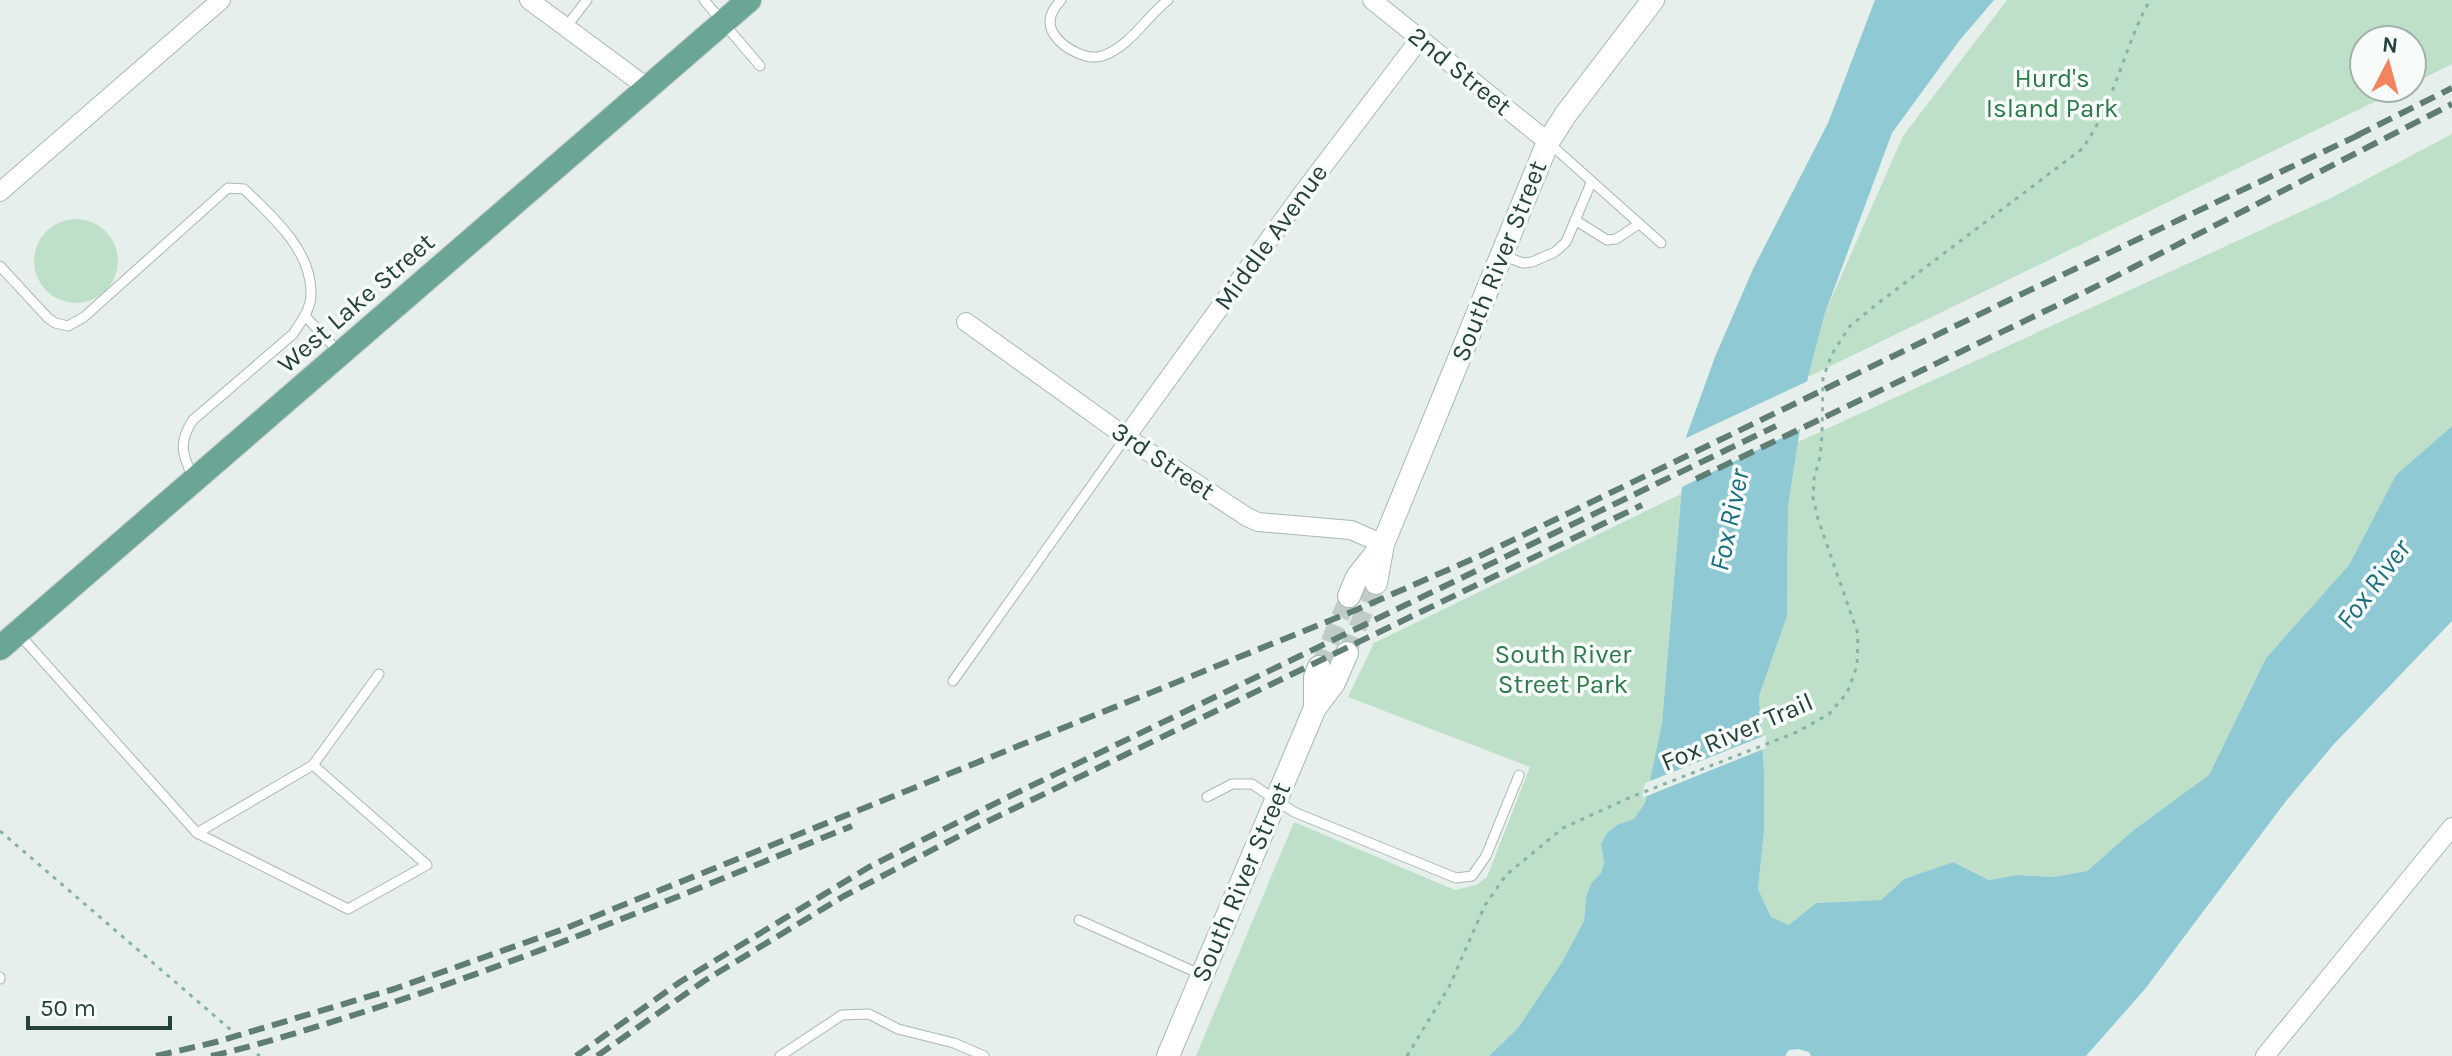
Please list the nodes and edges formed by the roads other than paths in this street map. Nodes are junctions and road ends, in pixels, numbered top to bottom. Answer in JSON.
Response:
{"nodes":[{"id":1,"x":221,"y":0,"type":"edge"},
{"id":2,"x":529,"y":0,"type":"edge"},
{"id":3,"x":587,"y":0,"type":"edge"},
{"id":4,"x":704,"y":0,"type":"edge"},
{"id":5,"x":749,"y":0,"type":"edge"},
{"id":6,"x":1061,"y":0,"type":"edge"},
{"id":7,"x":1168,"y":0,"type":"edge"},
{"id":8,"x":1372,"y":0,"type":"edge"},
{"id":9,"x":1653,"y":0,"type":"edge"},
{"id":10,"x":723,"y":23,"type":"junction"},
{"id":11,"x":566,"y":27,"type":"junction"},
{"id":12,"x":1419,"y":40,"type":"junction"},
{"id":13,"x":760,"y":66,"type":"dead end"},
{"id":14,"x":648,"y":88,"type":"junction"},
{"id":15,"x":1548,"y":142,"type":"junction"},
{"id":16,"x":1591,"y":183,"type":"junction"},
{"id":17,"x":0,"y":192,"type":"edge"},
{"id":18,"x":1575,"y":220,"type":"junction"},
{"id":19,"x":1639,"y":224,"type":"junction"},
{"id":20,"x":1661,"y":243,"type":"dead end"},
{"id":21,"x":1501,"y":255,"type":"junction"},
{"id":22,"x":0,"y":266,"type":"edge"},
{"id":23,"x":305,"y":316,"type":"junction"},
{"id":24,"x":966,"y":322,"type":"dead end"},
{"id":25,"x":340,"y":354,"type":"junction"},
{"id":26,"x":1126,"y":437,"type":"junction"},
{"id":27,"x":195,"y":480,"type":"junction"},
{"id":28,"x":1383,"y":544,"type":"junction"},
{"id":29,"x":1376,"y":583,"type":"tunnel mouth"},
{"id":30,"x":1349,"y":596,"type":"tunnel mouth"},
{"id":31,"x":9,"y":640,"type":"edge"},
{"id":32,"x":1347,"y":653,"type":"tunnel mouth"},
{"id":33,"x":1319,"y":667,"type":"tunnel mouth"},
{"id":34,"x":379,"y":674,"type":"dead end"},
{"id":35,"x":953,"y":681,"type":"dead end"},
{"id":36,"x":1315,"y":708,"type":"junction"},
{"id":37,"x":313,"y":765,"type":"junction"},
{"id":38,"x":1519,"y":775,"type":"dead end"},
{"id":39,"x":1207,"y":797,"type":"dead end"},
{"id":40,"x":1276,"y":799,"type":"junction"},
{"id":41,"x":2452,"y":827,"type":"edge"},
{"id":42,"x":197,"y":833,"type":"junction"},
{"id":43,"x":1079,"y":920,"type":"dead end"},
{"id":44,"x":1202,"y":975,"type":"junction"},
{"id":45,"x":780,"y":1056,"type":"edge"},
{"id":46,"x":984,"y":1056,"type":"edge"},
{"id":47,"x":1168,"y":1056,"type":"edge"},
{"id":48,"x":2265,"y":1056,"type":"edge"}],
"edges":[{"from":1,"to":17,"type":"street"},
{"from":2,"to":11,"type":"street"},
{"from":3,"to":11,"type":"lane"},
{"from":4,"to":10,"type":"lane"},
{"from":5,"to":10,"type":"main road","name":"West Lake Street"},
{"from":6,"to":7,"type":"lane"},
{"from":8,"to":12,"type":"street","name":"2nd Street"},
{"from":9,"to":15,"type":"street","name":"South River Street"},
{"from":10,"to":13,"type":"lane"},
{"from":10,"to":14,"type":"main road","name":"West Lake Street"},
{"from":11,"to":14,"type":"street"},
{"from":12,"to":15,"type":"street","name":"2nd Street"},
{"from":12,"to":26,"type":"street","name":"Middle Avenue"},
{"from":14,"to":25,"type":"main road","name":"West Lake Street"},
{"from":15,"to":16,"type":"lane"},
{"from":15,"to":21,"type":"street","name":"South River Street"},
{"from":16,"to":18,"type":"lane"},
{"from":16,"to":19,"type":"lane"},
{"from":18,"to":19,"type":"lane"},
{"from":18,"to":21,"type":"lane"},
{"from":19,"to":20,"type":"lane"},
{"from":21,"to":28,"type":"street","name":"South River Street"},
{"from":22,"to":23,"type":"lane"},
{"from":23,"to":25,"type":"lane"},
{"from":23,"to":27,"type":"lane"},
{"from":24,"to":26,"type":"street","name":"3rd Street"},
{"from":25,"to":27,"type":"main road","name":"West Lake Street"},
{"from":26,"to":28,"type":"street","name":"3rd Street"},
{"from":26,"to":35,"type":"lane"},
{"from":27,"to":31,"type":"main road","name":"West Lake Street"},
{"from":28,"to":29,"type":"street","name":"South River Street"},
{"from":28,"to":30,"type":"street","name":"South River Street"},
{"from":31,"to":42,"type":"lane"},
{"from":32,"to":36,"type":"street","name":"South River Street"},
{"from":33,"to":36,"type":"street","name":"South River Street"},
{"from":34,"to":37,"type":"lane"},
{"from":36,"to":40,"type":"street","name":"South River Street"},
{"from":37,"to":42,"type":"lane"},
{"from":37,"to":42,"type":"lane"},
{"from":38,"to":40,"type":"lane"},
{"from":39,"to":40,"type":"lane"},
{"from":40,"to":44,"type":"street","name":"South River Street"},
{"from":41,"to":48,"type":"street"},
{"from":43,"to":44,"type":"lane"},
{"from":44,"to":47,"type":"street","name":"South River Street"},
{"from":45,"to":46,"type":"lane"}]}
